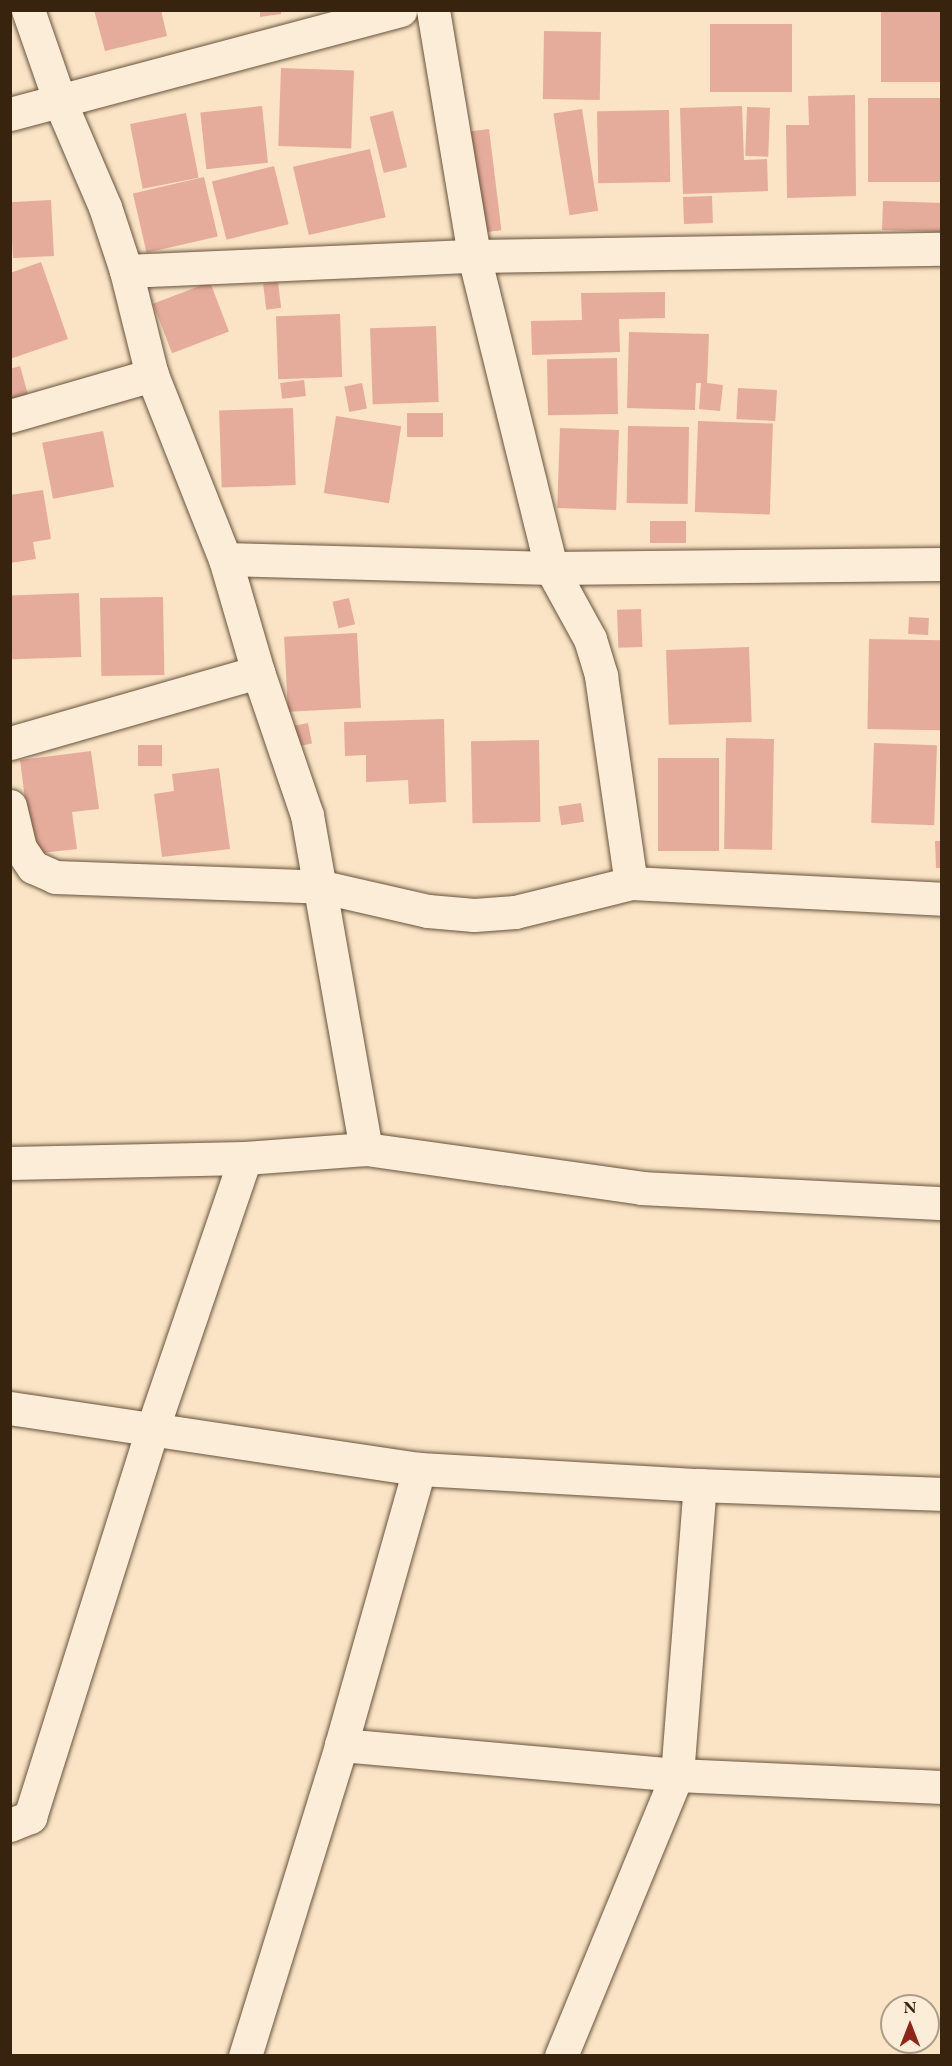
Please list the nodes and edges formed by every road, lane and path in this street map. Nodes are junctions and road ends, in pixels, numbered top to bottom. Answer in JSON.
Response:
{"nodes":[{"id":1,"x":28,"y":10,"type":"edge"},
{"id":2,"x":400,"y":10,"type":"edge"},
{"id":3,"x":433,"y":10,"type":"edge"},
{"id":4,"x":60,"y":102,"type":"junction"},
{"id":5,"x":10,"y":114,"type":"edge"},
{"id":6,"x":942,"y":249,"type":"edge"},
{"id":7,"x":474,"y":256,"type":"junction"},
{"id":8,"x":126,"y":271,"type":"junction"},
{"id":9,"x":152,"y":375,"type":"junction"},
{"id":10,"x":10,"y":416,"type":"edge"},
{"id":11,"x":225,"y":559,"type":"junction"},
{"id":12,"x":942,"y":564,"type":"edge"},
{"id":13,"x":550,"y":567,"type":"junction"},
{"id":14,"x":258,"y":672,"type":"junction"},
{"id":15,"x":10,"y":743,"type":"edge"},
{"id":16,"x":10,"y":806,"type":"edge"},
{"id":17,"x":631,"y":883,"type":"junction"},
{"id":18,"x":323,"y":887,"type":"junction"},
{"id":19,"x":942,"y":899,"type":"edge"},
{"id":20,"x":366,"y":1149,"type":"junction"},
{"id":21,"x":245,"y":1158,"type":"junction"},
{"id":22,"x":10,"y":1162,"type":"edge"},
{"id":23,"x":942,"y":1203,"type":"edge"},
{"id":24,"x":10,"y":1408,"type":"edge"},
{"id":25,"x":152,"y":1430,"type":"junction"},
{"id":26,"x":419,"y":1469,"type":"junction"},
{"id":27,"x":700,"y":1485,"type":"junction"},
{"id":28,"x":942,"y":1494,"type":"edge"},
{"id":29,"x":341,"y":1745,"type":"junction"},
{"id":30,"x":677,"y":1775,"type":"junction"},
{"id":31,"x":942,"y":1787,"type":"edge"},
{"id":32,"x":10,"y":1825,"type":"edge"},
{"id":33,"x":245,"y":2055,"type":"edge"},
{"id":34,"x":561,"y":2055,"type":"edge"}],
"edges":[{"from":1,"to":4,"type":"street"},
{"from":2,"to":4,"type":"street"},
{"from":3,"to":7,"type":"street"},
{"from":4,"to":5,"type":"street"},
{"from":4,"to":8,"type":"street"},
{"from":6,"to":7,"type":"street"},
{"from":7,"to":8,"type":"street"},
{"from":7,"to":13,"type":"street"},
{"from":8,"to":9,"type":"street"},
{"from":9,"to":10,"type":"street"},
{"from":9,"to":11,"type":"street"},
{"from":11,"to":13,"type":"street"},
{"from":11,"to":14,"type":"street"},
{"from":12,"to":13,"type":"street"},
{"from":13,"to":17,"type":"street"},
{"from":14,"to":15,"type":"street"},
{"from":14,"to":18,"type":"street"},
{"from":16,"to":18,"type":"street"},
{"from":17,"to":18,"type":"street"},
{"from":17,"to":19,"type":"street"},
{"from":18,"to":20,"type":"street"},
{"from":20,"to":21,"type":"street"},
{"from":20,"to":23,"type":"street"},
{"from":21,"to":22,"type":"street"},
{"from":21,"to":25,"type":"street"},
{"from":24,"to":25,"type":"street"},
{"from":25,"to":26,"type":"street"},
{"from":25,"to":32,"type":"street"},
{"from":26,"to":27,"type":"street"},
{"from":26,"to":29,"type":"street"},
{"from":27,"to":28,"type":"street"},
{"from":27,"to":30,"type":"street"},
{"from":29,"to":30,"type":"street"},
{"from":29,"to":33,"type":"street"},
{"from":30,"to":31,"type":"street"},
{"from":30,"to":34,"type":"street"}]}
